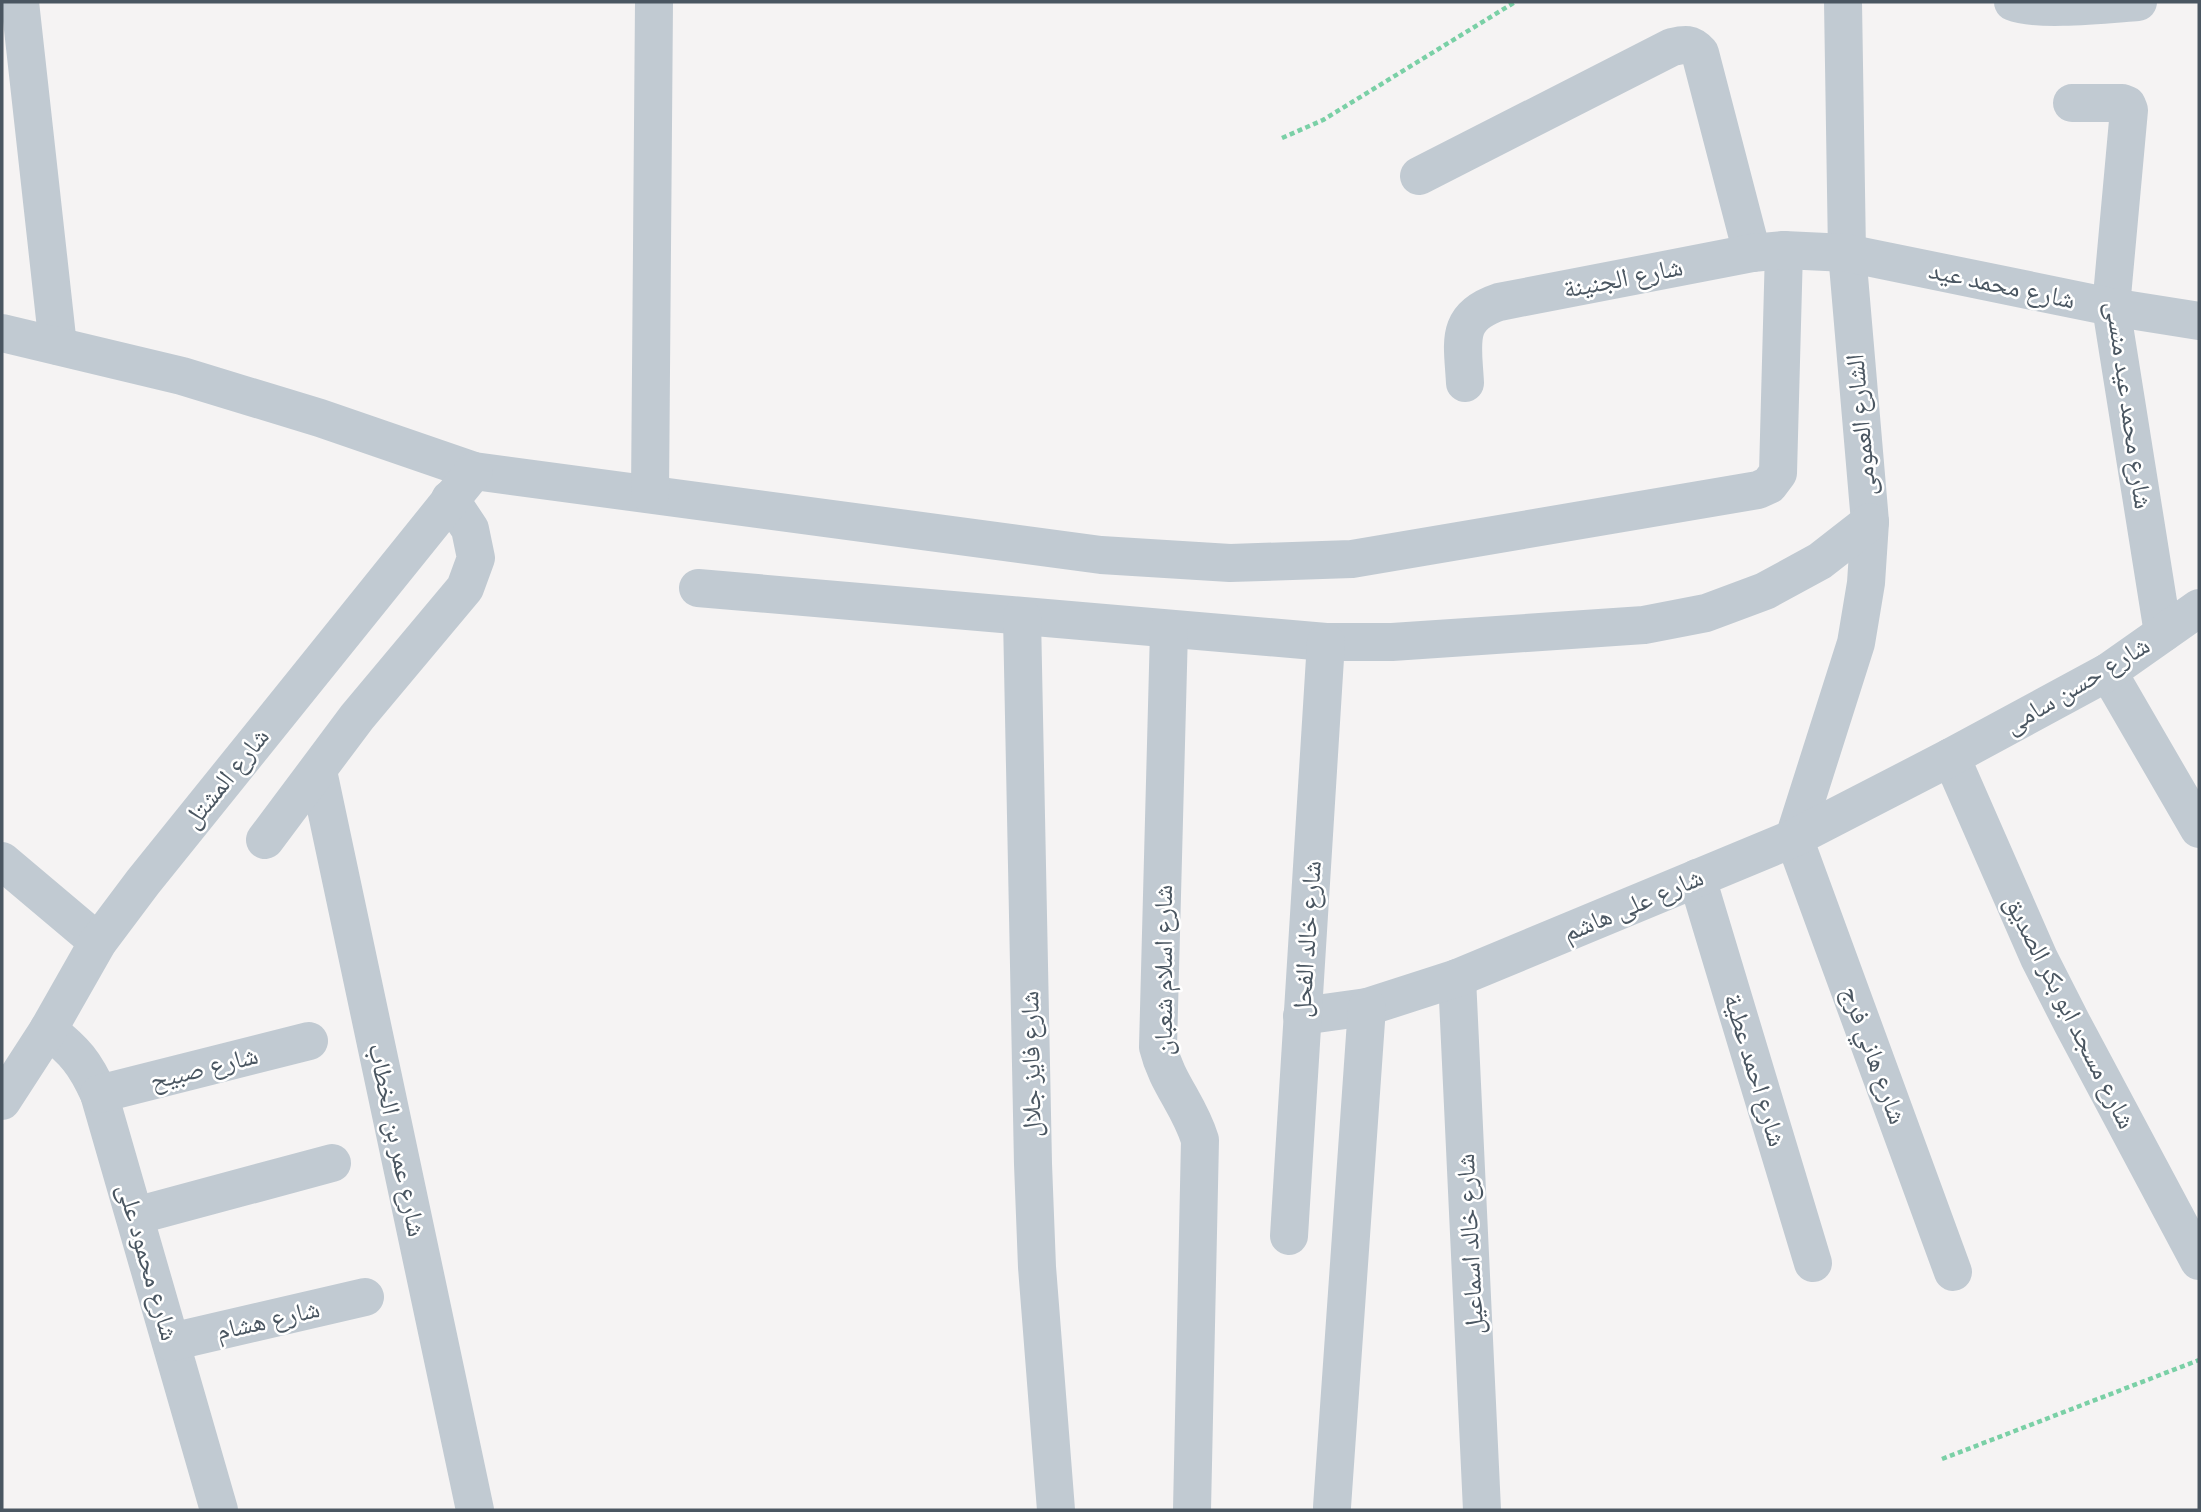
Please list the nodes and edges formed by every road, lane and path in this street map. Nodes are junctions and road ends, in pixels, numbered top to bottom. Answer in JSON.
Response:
{"nodes":[{"id":1,"x":20,"y":2,"type":"edge"},
{"id":2,"x":654,"y":2,"type":"edge"},
{"id":3,"x":1515,"y":2,"type":"edge"},
{"id":4,"x":1843,"y":2,"type":"edge"},
{"id":5,"x":2013,"y":2,"type":"edge"},
{"id":6,"x":2138,"y":2,"type":"edge"},
{"id":7,"x":2072,"y":103,"type":"dead end"},
{"id":8,"x":1282,"y":138,"type":"dead end"},
{"id":9,"x":1419,"y":177,"type":"dead end"},
{"id":10,"x":1768,"y":251,"type":"junction"},
{"id":11,"x":1847,"y":253,"type":"junction"},
{"id":12,"x":2111,"y":307,"type":"junction"},
{"id":13,"x":2199,"y":321,"type":"edge"},
{"id":14,"x":2,"y":333,"type":"edge"},
{"id":15,"x":58,"y":346,"type":"junction"},
{"id":16,"x":1465,"y":383,"type":"dead end"},
{"id":17,"x":462,"y":485,"type":"junction"},
{"id":18,"x":650,"y":494,"type":"junction"},
{"id":19,"x":1870,"y":522,"type":"junction"},
{"id":20,"x":698,"y":588,"type":"dead end"},
{"id":21,"x":2199,"y":608,"type":"edge"},
{"id":22,"x":1022,"y":617,"type":"junction"},
{"id":23,"x":1169,"y":630,"type":"junction"},
{"id":24,"x":2164,"y":634,"type":"junction"},
{"id":25,"x":1326,"y":642,"type":"junction"},
{"id":26,"x":2108,"y":672,"type":"junction"},
{"id":27,"x":1951,"y":758,"type":"junction"},
{"id":28,"x":318,"y":771,"type":"junction"},
{"id":29,"x":2199,"y":829,"type":"edge"},
{"id":30,"x":1794,"y":838,"type":"junction"},
{"id":31,"x":265,"y":840,"type":"dead end"},
{"id":32,"x":2,"y":861,"type":"edge"},
{"id":33,"x":1698,"y":878,"type":"junction"},
{"id":34,"x":98,"y":942,"type":"junction"},
{"id":35,"x":1457,"y":978,"type":"junction"},
{"id":36,"x":1367,"y":1007,"type":"junction"},
{"id":37,"x":1302,"y":1016,"type":"junction"},
{"id":38,"x":48,"y":1030,"type":"junction"},
{"id":39,"x":309,"y":1041,"type":"dead end"},
{"id":40,"x":99,"y":1094,"type":"junction"},
{"id":41,"x":2,"y":1101,"type":"edge"},
{"id":42,"x":332,"y":1163,"type":"dead end"},
{"id":43,"x":135,"y":1216,"type":"junction"},
{"id":44,"x":1289,"y":1236,"type":"dead end"},
{"id":45,"x":2199,"y":1261,"type":"edge"},
{"id":46,"x":1813,"y":1262,"type":"dead end"},
{"id":47,"x":1953,"y":1272,"type":"dead end"},
{"id":48,"x":365,"y":1297,"type":"dead end"},
{"id":49,"x":172,"y":1342,"type":"junction"},
{"id":50,"x":2199,"y":1360,"type":"edge"},
{"id":51,"x":1942,"y":1459,"type":"dead end"},
{"id":52,"x":1332,"y":1507,"type":"dead end"},
{"id":53,"x":219,"y":1510,"type":"edge"},
{"id":54,"x":475,"y":1510,"type":"edge"},
{"id":55,"x":1056,"y":1510,"type":"edge"},
{"id":56,"x":1192,"y":1510,"type":"edge"},
{"id":57,"x":1482,"y":1510,"type":"edge"}],
"edges":[{"from":1,"to":15,"type":"street"},
{"from":2,"to":18,"type":"street"},
{"from":3,"to":8,"type":"path"},
{"from":4,"to":11,"type":"street","name":"الشارع العمومى"},
{"from":5,"to":6,"type":"street"},
{"from":7,"to":12,"type":"street","name":"شارع محمد عيد منسى"},
{"from":9,"to":10,"type":"street"},
{"from":10,"to":11,"type":"street","name":"شارع الجنينة"},
{"from":10,"to":16,"type":"street","name":"شارع الجنينة"},
{"from":10,"to":18,"type":"street"},
{"from":11,"to":12,"type":"street","name":"شارع محمد عيد"},
{"from":11,"to":19,"type":"street","name":"الشارع العمومى"},
{"from":12,"to":13,"type":"street","name":"شارع محمد عيد"},
{"from":12,"to":24,"type":"street","name":"شارع محمد عيد منسى"},
{"from":14,"to":15,"type":"street"},
{"from":15,"to":17,"type":"street"},
{"from":17,"to":18,"type":"street"},
{"from":17,"to":28,"type":"street"},
{"from":17,"to":34,"type":"street","name":"شارع المشتل"},
{"from":19,"to":25,"type":"street"},
{"from":19,"to":30,"type":"street","name":"الشارع العمومى"},
{"from":20,"to":22,"type":"street"},
{"from":21,"to":24,"type":"street","name":"شارع حسن سامى"},
{"from":22,"to":23,"type":"street"},
{"from":22,"to":55,"type":"street","name":"شارع فايز جلال"},
{"from":23,"to":25,"type":"street"},
{"from":23,"to":56,"type":"street","name":"شارع اسلام شعبان"},
{"from":24,"to":26,"type":"street","name":"شارع حسن سامى"},
{"from":25,"to":37,"type":"street","name":"شارع خالد الفحل"},
{"from":26,"to":27,"type":"street","name":"شارع حسن سامى"},
{"from":26,"to":29,"type":"street"},
{"from":27,"to":30,"type":"street","name":"شارع على هاشم"},
{"from":27,"to":45,"type":"street","name":"شارع مسجد ابو بكر الصديق"},
{"from":28,"to":31,"type":"street"},
{"from":28,"to":54,"type":"street","name":"شارع عمر بن الخطاب"},
{"from":30,"to":33,"type":"street","name":"شارع على هاشم"},
{"from":30,"to":47,"type":"street","name":"شارع هاني فرج"},
{"from":32,"to":34,"type":"street"},
{"from":33,"to":35,"type":"street","name":"شارع على هاشم"},
{"from":33,"to":46,"type":"street","name":"شارع احمد عطية"},
{"from":34,"to":38,"type":"street","name":"شارع المشتل"},
{"from":35,"to":36,"type":"street","name":"شارع على هاشم"},
{"from":35,"to":57,"type":"street","name":"شارع خالد اسماعيل"},
{"from":36,"to":37,"type":"street","name":"شارع على هاشم"},
{"from":36,"to":52,"type":"street"},
{"from":37,"to":44,"type":"street","name":"شارع خالد الفحل"},
{"from":38,"to":40,"type":"street","name":"شارع محمود على"},
{"from":38,"to":41,"type":"street","name":"شارع المشتل"},
{"from":39,"to":40,"type":"street","name":"شارع صبيح"},
{"from":40,"to":43,"type":"street","name":"شارع محمود على"},
{"from":42,"to":43,"type":"street"},
{"from":43,"to":49,"type":"street","name":"شارع محمود على"},
{"from":48,"to":49,"type":"street","name":"شارع هشام"},
{"from":49,"to":53,"type":"street","name":"شارع محمود على"},
{"from":50,"to":51,"type":"path"}]}
